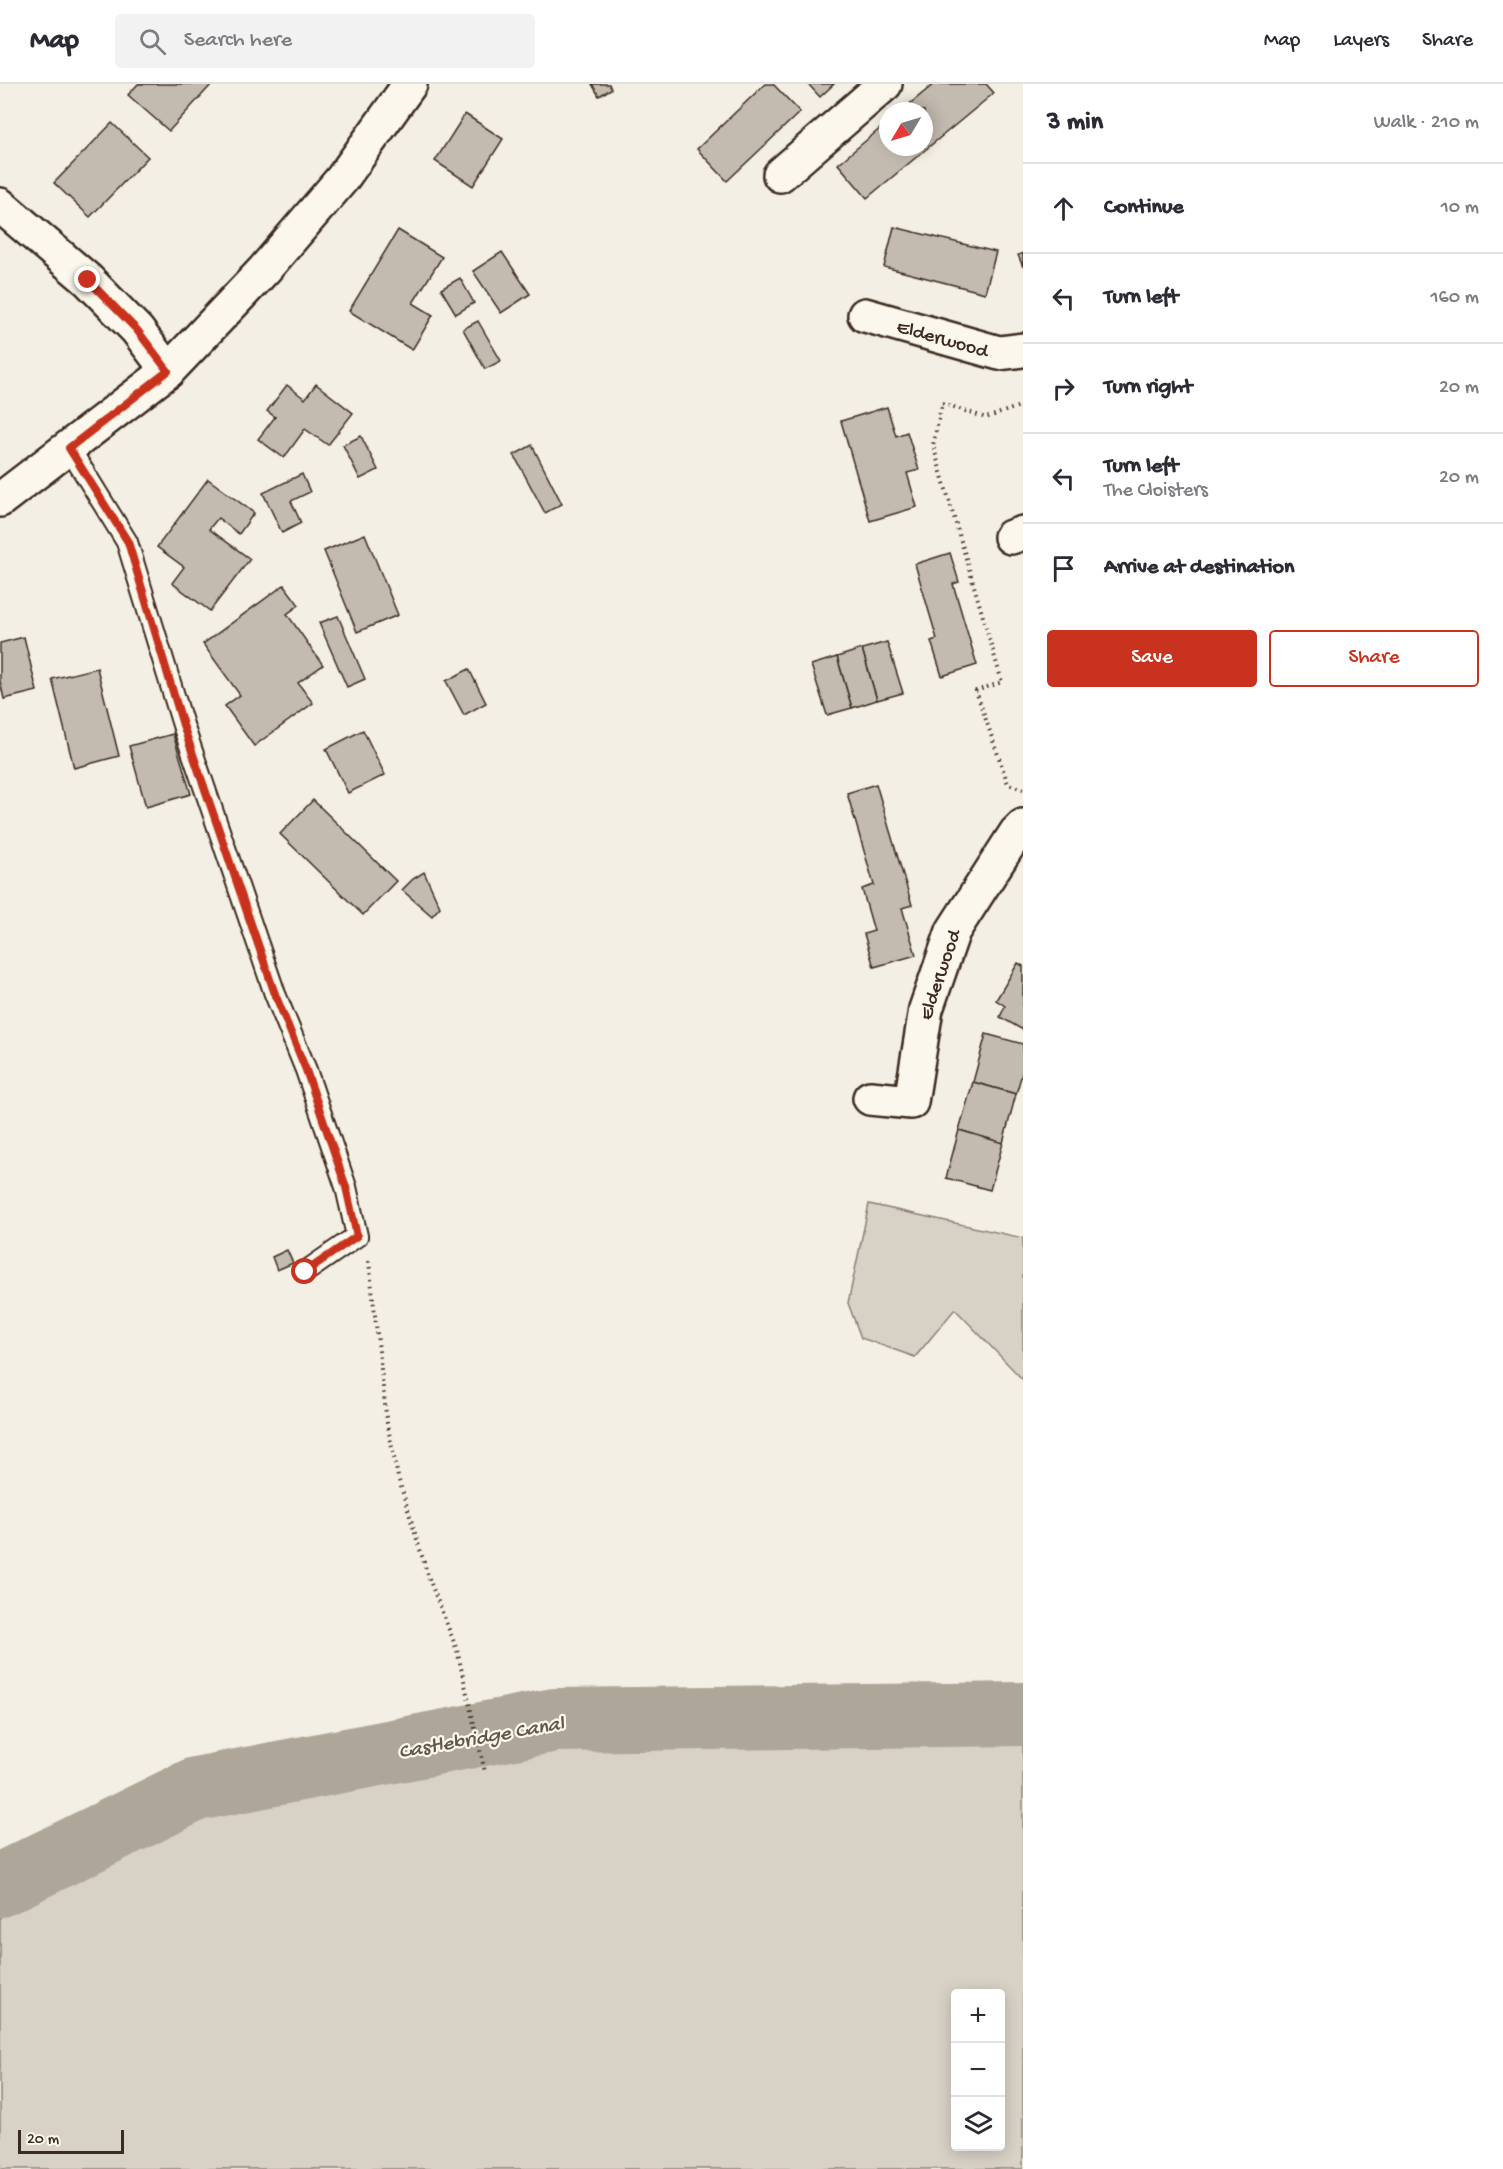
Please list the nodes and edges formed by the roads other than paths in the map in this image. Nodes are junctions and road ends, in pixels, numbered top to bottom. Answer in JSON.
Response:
{"nodes":[{"id":1,"x":410,"y":84,"type":"edge"},
{"id":2,"x":885,"y":84,"type":"edge"},
{"id":3,"x":780,"y":175,"type":"dead end"},
{"id":4,"x":0,"y":205,"type":"edge"},
{"id":5,"x":865,"y":315,"type":"dead end"},
{"id":6,"x":1023,"y":350,"type":"edge"},
{"id":7,"x":168,"y":371,"type":"junction"},
{"id":8,"x":69,"y":448,"type":"junction"},
{"id":9,"x":0,"y":500,"type":"edge"},
{"id":10,"x":1023,"y":826,"type":"edge"},
{"id":11,"x":870,"y":1098,"type":"dead end"},
{"id":12,"x":305,"y":1272,"type":"dead end"}],
"edges":[{"from":1,"to":7,"type":"street"},
{"from":2,"to":3,"type":"street"},
{"from":4,"to":7,"type":"street"},
{"from":5,"to":6,"type":"street","name":"Elderwood"},
{"from":7,"to":8,"type":"street"},
{"from":8,"to":9,"type":"street"},
{"from":8,"to":12,"type":"lane"},
{"from":10,"to":11,"type":"street","name":"Elderwood"}]}
